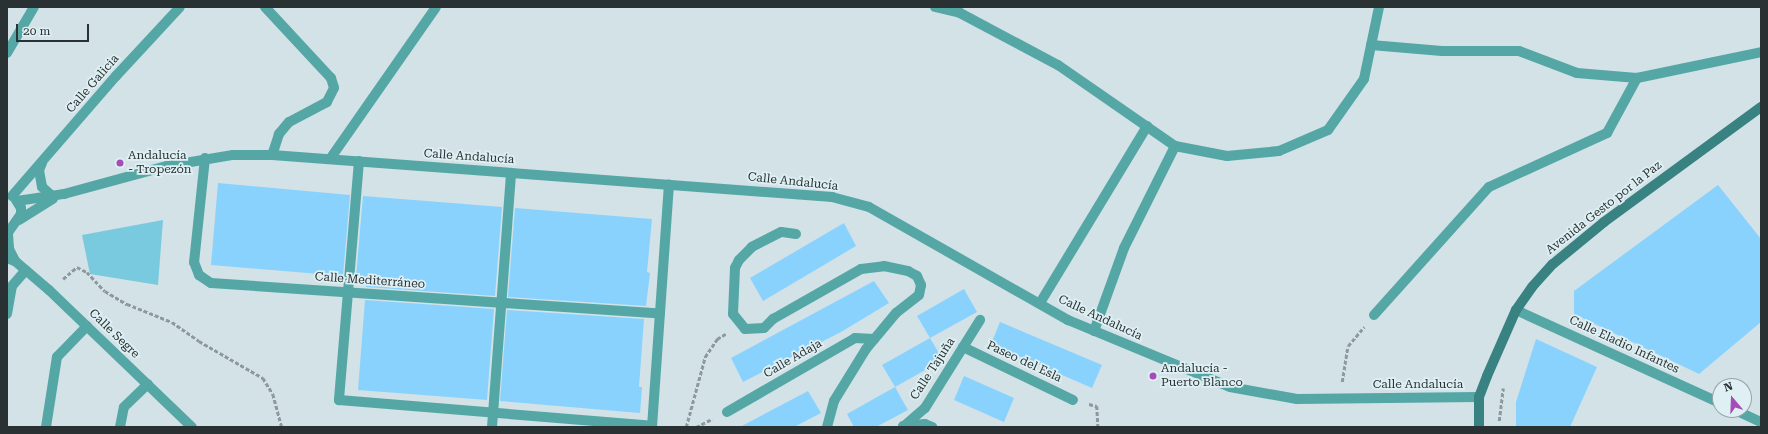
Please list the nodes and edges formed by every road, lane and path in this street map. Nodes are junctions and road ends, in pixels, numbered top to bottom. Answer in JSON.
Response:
{"nodes":[{"id":1,"x":34,"y":7,"type":"edge"},
{"id":2,"x":180,"y":7,"type":"edge"},
{"id":3,"x":265,"y":7,"type":"edge"},
{"id":4,"x":436,"y":7,"type":"edge"},
{"id":5,"x":934,"y":7,"type":"edge"},
{"id":6,"x":1379,"y":7,"type":"edge"},
{"id":7,"x":1371,"y":45,"type":"junction"},
{"id":8,"x":1761,"y":52,"type":"edge"},
{"id":9,"x":7,"y":53,"type":"edge"},
{"id":10,"x":1637,"y":78,"type":"junction"},
{"id":11,"x":1761,"y":106,"type":"edge"},
{"id":12,"x":1147,"y":126,"type":"junction"},
{"id":13,"x":1175,"y":146,"type":"junction"},
{"id":14,"x":272,"y":155,"type":"junction"},
{"id":15,"x":205,"y":158,"type":"junction"},
{"id":16,"x":330,"y":159,"type":"junction"},
{"id":17,"x":43,"y":161,"type":"junction"},
{"id":18,"x":359,"y":161,"type":"junction"},
{"id":19,"x":511,"y":173,"type":"junction"},
{"id":20,"x":670,"y":185,"type":"junction"},
{"id":21,"x":64,"y":194,"type":"junction"},
{"id":22,"x":12,"y":197,"type":"edge"},
{"id":23,"x":53,"y":197,"type":"junction"},
{"id":24,"x":20,"y":220,"type":"junction"},
{"id":25,"x":7,"y":234,"type":"edge"},
{"id":26,"x":796,"y":234,"type":"dead end"},
{"id":27,"x":11,"y":260,"type":"edge"},
{"id":28,"x":26,"y":270,"type":"junction"},
{"id":29,"x":49,"y":290,"type":"junction"},
{"id":30,"x":348,"y":293,"type":"junction"},
{"id":31,"x":502,"y":303,"type":"junction"},
{"id":32,"x":1040,"y":303,"type":"junction"},
{"id":33,"x":1516,"y":310,"type":"junction"},
{"id":34,"x":7,"y":314,"type":"edge"},
{"id":35,"x":660,"y":314,"type":"junction"},
{"id":36,"x":1374,"y":315,"type":"joint"},
{"id":37,"x":980,"y":320,"type":"dead end"},
{"id":38,"x":739,"y":325,"type":"junction"},
{"id":39,"x":87,"y":326,"type":"junction"},
{"id":40,"x":1094,"y":330,"type":"junction"},
{"id":41,"x":874,"y":339,"type":"junction"},
{"id":42,"x":963,"y":347,"type":"junction"},
{"id":43,"x":148,"y":384,"type":"junction"},
{"id":44,"x":1504,"y":386,"type":"dead end"},
{"id":45,"x":1480,"y":397,"type":"junction"},
{"id":46,"x":1340,"y":398,"type":"junction"},
{"id":47,"x":1712,"y":399,"type":"edge"},
{"id":48,"x":1073,"y":400,"type":"joint"},
{"id":49,"x":727,"y":412,"type":"dead end"},
{"id":50,"x":493,"y":413,"type":"junction"},
{"id":51,"x":190,"y":426,"type":"edge"},
{"id":52,"x":652,"y":426,"type":"edge"},
{"id":53,"x":46,"y":427,"type":"edge"},
{"id":54,"x":120,"y":427,"type":"edge"},
{"id":55,"x":282,"y":427,"type":"edge"},
{"id":56,"x":492,"y":427,"type":"edge"},
{"id":57,"x":686,"y":427,"type":"edge"},
{"id":58,"x":827,"y":427,"type":"edge"},
{"id":59,"x":903,"y":427,"type":"edge"},
{"id":60,"x":932,"y":427,"type":"edge"},
{"id":61,"x":1098,"y":427,"type":"edge"},
{"id":62,"x":1479,"y":427,"type":"edge"},
{"id":63,"x":1498,"y":427,"type":"edge"}],
"edges":[{"from":1,"to":9,"type":"street"},
{"from":2,"to":17,"type":"street","name":"Calle Galicia"},
{"from":3,"to":14,"type":"street"},
{"from":4,"to":16,"type":"street"},
{"from":5,"to":12,"type":"street"},
{"from":6,"to":7,"type":"street"},
{"from":7,"to":10,"type":"street"},
{"from":7,"to":13,"type":"street"},
{"from":8,"to":10,"type":"street"},
{"from":10,"to":36,"type":"street"},
{"from":11,"to":33,"type":"main road","name":"Avenida Gesto por la Paz"},
{"from":12,"to":13,"type":"street"},
{"from":12,"to":32,"type":"street"},
{"from":13,"to":40,"type":"street"},
{"from":14,"to":15,"type":"street","name":"Calle Andalucía"},
{"from":14,"to":16,"type":"street","name":"Calle Andalucía"},
{"from":15,"to":21,"type":"street","name":"Calle Andalucía"},
{"from":15,"to":30,"type":"street","name":"Calle Mediterráneo"},
{"from":16,"to":18,"type":"street","name":"Calle Andalucía"},
{"from":17,"to":22,"type":"street","name":"Calle Galicia"},
{"from":17,"to":23,"type":"street"},
{"from":18,"to":19,"type":"street","name":"Calle Andalucía"},
{"from":18,"to":30,"type":"street"},
{"from":19,"to":20,"type":"street","name":"Calle Andalucía"},
{"from":19,"to":31,"type":"street"},
{"from":20,"to":32,"type":"street","name":"Calle Andalucía"},
{"from":20,"to":35,"type":"street"},
{"from":21,"to":23,"type":"street","name":"Calle Andalucía"},
{"from":21,"to":24,"type":"street","name":"Calle Andalucía"},
{"from":22,"to":23,"type":"street","name":"Calle Andalucía"},
{"from":22,"to":24,"type":"street"},
{"from":24,"to":25,"type":"street","name":"Calle Andalucía"},
{"from":25,"to":27,"type":"street","name":"Calle Segre"},
{"from":26,"to":38,"type":"street"},
{"from":27,"to":28,"type":"street","name":"Calle Segre"},
{"from":28,"to":29,"type":"street","name":"Calle Segre"},
{"from":28,"to":34,"type":"street"},
{"from":29,"to":39,"type":"street","name":"Calle Segre"},
{"from":29,"to":55,"type":"path"},
{"from":30,"to":31,"type":"street","name":"Calle Mediterráneo"},
{"from":30,"to":50,"type":"street"},
{"from":31,"to":35,"type":"street","name":"Calle Mediterráneo"},
{"from":31,"to":50,"type":"street"},
{"from":32,"to":40,"type":"street","name":"Calle Andalucía"},
{"from":33,"to":45,"type":"main road","name":"Avenida Gesto por la Paz"},
{"from":33,"to":47,"type":"street","name":"Calle Eladio Infantes"},
{"from":35,"to":52,"type":"street"},
{"from":36,"to":46,"type":"path"},
{"from":37,"to":42,"type":"street","name":"Calle Tajuña"},
{"from":38,"to":41,"type":"street"},
{"from":38,"to":57,"type":"path"},
{"from":39,"to":43,"type":"street","name":"Calle Segre"},
{"from":39,"to":53,"type":"street"},
{"from":40,"to":46,"type":"street","name":"Calle Andalucía"},
{"from":41,"to":49,"type":"street","name":"Calle Adaja"},
{"from":41,"to":58,"type":"street"},
{"from":42,"to":48,"type":"street","name":"Paseo del Esla"},
{"from":42,"to":59,"type":"street","name":"Calle Tajuña"},
{"from":43,"to":51,"type":"street","name":"Calle Segre"},
{"from":43,"to":54,"type":"street"},
{"from":44,"to":63,"type":"path"},
{"from":45,"to":46,"type":"street","name":"Calle Andalucía"},
{"from":45,"to":62,"type":"main road","name":"Avenida Gesto por la Paz"},
{"from":48,"to":61,"type":"path"},
{"from":50,"to":52,"type":"street"},
{"from":50,"to":56,"type":"street"},
{"from":59,"to":60,"type":"street"}]}
